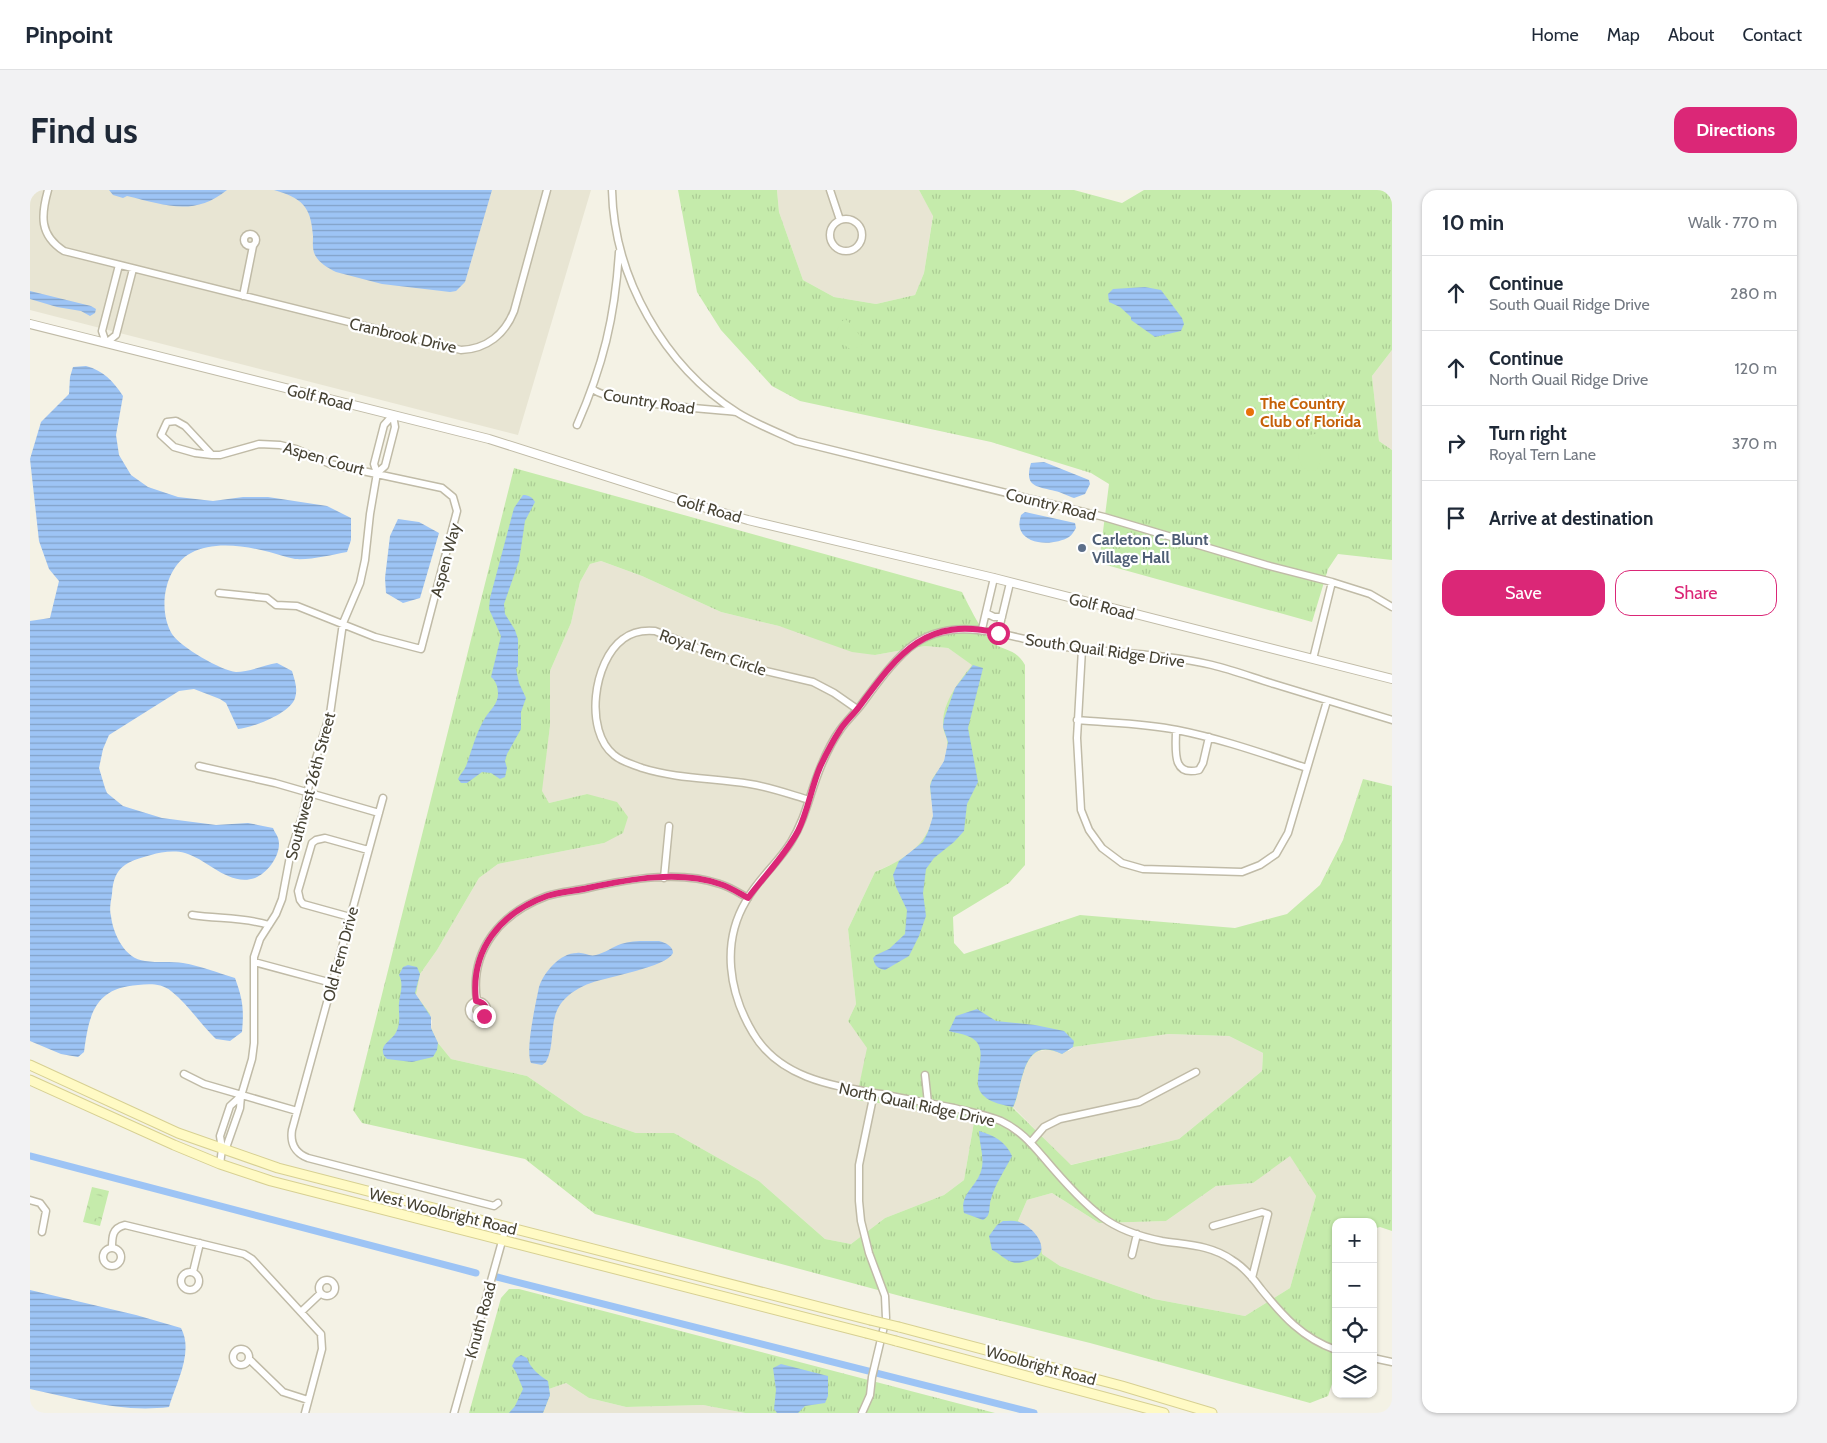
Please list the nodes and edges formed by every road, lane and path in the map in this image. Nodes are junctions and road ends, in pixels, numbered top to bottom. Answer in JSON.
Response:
{"nodes":[{"id":1,"x":48,"y":190,"type":"edge"},
{"id":2,"x":547,"y":190,"type":"edge"},
{"id":3,"x":612,"y":190,"type":"edge"},
{"id":4,"x":830,"y":190,"type":"edge"},
{"id":5,"x":840,"y":220,"type":"junction"},
{"id":6,"x":253,"y":246,"type":"dead end"},
{"id":7,"x":620,"y":249,"type":"junction"},
{"id":8,"x":119,"y":265,"type":"junction"},
{"id":9,"x":133,"y":269,"type":"junction"},
{"id":10,"x":243,"y":296,"type":"junction"},
{"id":11,"x":30,"y":324,"type":"edge"},
{"id":12,"x":106,"y":343,"type":"junction"},
{"id":13,"x":593,"y":389,"type":"junction"},
{"id":14,"x":737,"y":412,"type":"junction"},
{"id":15,"x":393,"y":415,"type":"junction"},
{"id":16,"x":577,"y":425,"type":"dead end"},
{"id":17,"x":212,"y":454,"type":"junction"},
{"id":18,"x":377,"y":473,"type":"junction"},
{"id":19,"x":994,"y":578,"type":"junction"},
{"id":20,"x":1332,"y":582,"type":"junction"},
{"id":21,"x":1010,"y":583,"type":"junction"},
{"id":22,"x":219,"y":593,"type":"dead end"},
{"id":23,"x":1392,"y":607,"type":"edge"},
{"id":24,"x":986,"y":613,"type":"junction"},
{"id":25,"x":1002,"y":617,"type":"junction"},
{"id":26,"x":342,"y":623,"type":"junction"},
{"id":27,"x":982,"y":630,"type":"junction"},
{"id":28,"x":998,"y":633,"type":"junction"},
{"id":29,"x":1082,"y":649,"type":"junction"},
{"id":30,"x":1313,"y":659,"type":"junction"},
{"id":31,"x":1392,"y":679,"type":"edge"},
{"id":32,"x":1327,"y":700,"type":"junction"},
{"id":33,"x":857,"y":709,"type":"junction"},
{"id":34,"x":1077,"y":720,"type":"junction"},
{"id":35,"x":1392,"y":720,"type":"edge"},
{"id":36,"x":1176,"y":730,"type":"junction"},
{"id":37,"x":1209,"y":737,"type":"junction"},
{"id":38,"x":199,"y":766,"type":"dead end"},
{"id":39,"x":1307,"y":768,"type":"junction"},
{"id":40,"x":308,"y":793,"type":"junction"},
{"id":41,"x":383,"y":798,"type":"dead end"},
{"id":42,"x":809,"y":800,"type":"junction"},
{"id":43,"x":379,"y":813,"type":"junction"},
{"id":44,"x":669,"y":826,"type":"dead end"},
{"id":45,"x":368,"y":850,"type":"junction"},
{"id":46,"x":664,"y":878,"type":"junction"},
{"id":47,"x":748,"y":898,"type":"junction"},
{"id":48,"x":192,"y":915,"type":"dead end"},
{"id":49,"x":350,"y":917,"type":"junction"},
{"id":50,"x":269,"y":925,"type":"junction"},
{"id":51,"x":254,"y":962,"type":"junction"},
{"id":52,"x":332,"y":983,"type":"junction"},
{"id":53,"x":476,"y":1001,"type":"dead end"},
{"id":54,"x":30,"y":1065,"type":"edge"},
{"id":55,"x":1196,"y":1072,"type":"dead end"},
{"id":56,"x":184,"y":1074,"type":"dead end"},
{"id":57,"x":925,"y":1075,"type":"dead end"},
{"id":58,"x":30,"y":1080,"type":"edge"},
{"id":59,"x":874,"y":1093,"type":"junction"},
{"id":60,"x":240,"y":1096,"type":"junction"},
{"id":61,"x":928,"y":1103,"type":"junction"},
{"id":62,"x":297,"y":1111,"type":"junction"},
{"id":63,"x":1031,"y":1142,"type":"junction"},
{"id":64,"x":222,"y":1149,"type":"junction"},
{"id":65,"x":220,"y":1164,"type":"junction"},
{"id":66,"x":30,"y":1200,"type":"edge"},
{"id":67,"x":498,"y":1203,"type":"dead end"},
{"id":68,"x":1213,"y":1226,"type":"dead end"},
{"id":69,"x":506,"y":1227,"type":"junction"},
{"id":70,"x":42,"y":1232,"type":"dead end"},
{"id":71,"x":1136,"y":1234,"type":"junction"},
{"id":72,"x":502,"y":1240,"type":"junction"},
{"id":73,"x":200,"y":1243,"type":"junction"},
{"id":74,"x":112,"y":1248,"type":"dead end"},
{"id":75,"x":1132,"y":1255,"type":"dead end"},
{"id":76,"x":193,"y":1272,"type":"dead end"},
{"id":77,"x":1252,"y":1278,"type":"junction"},
{"id":78,"x":321,"y":1293,"type":"dead end"},
{"id":79,"x":302,"y":1311,"type":"junction"},
{"id":80,"x":870,"y":1320,"type":"joint"},
{"id":81,"x":866,"y":1333,"type":"joint"},
{"id":82,"x":1332,"y":1348,"type":"edge"},
{"id":83,"x":1377,"y":1359,"type":"edge"},
{"id":84,"x":249,"y":1360,"type":"dead end"},
{"id":85,"x":1392,"y":1362,"type":"edge"},
{"id":86,"x":308,"y":1400,"type":"junction"},
{"id":87,"x":305,"y":1413,"type":"edge"},
{"id":88,"x":454,"y":1413,"type":"edge"},
{"id":89,"x":862,"y":1413,"type":"edge"},
{"id":90,"x":1164,"y":1413,"type":"edge"},
{"id":91,"x":1212,"y":1413,"type":"edge"}],
"edges":[{"from":1,"to":8,"type":"street","name":"Cranbrook Drive"},
{"from":2,"to":10,"type":"street","name":"Cranbrook Drive"},
{"from":3,"to":7,"type":"street"},
{"from":4,"to":5,"type":"street"},
{"from":5,"to":5,"type":"street"},
{"from":6,"to":10,"type":"street"},
{"from":7,"to":13,"type":"street"},
{"from":7,"to":14,"type":"street","name":"Country Road"},
{"from":8,"to":9,"type":"street","name":"Cranbrook Drive"},
{"from":8,"to":12,"type":"street"},
{"from":9,"to":10,"type":"street","name":"Cranbrook Drive"},
{"from":9,"to":12,"type":"street"},
{"from":11,"to":12,"type":"street","name":"Golf Road"},
{"from":12,"to":15,"type":"street","name":"Golf Road"},
{"from":13,"to":14,"type":"street","name":"Country Road"},
{"from":13,"to":16,"type":"street"},
{"from":14,"to":20,"type":"street","name":"Country Road"},
{"from":15,"to":18,"type":"street","name":"Southwest 26th Street"},
{"from":15,"to":18,"type":"street","name":"Southwest 26th Street"},
{"from":15,"to":19,"type":"street","name":"Golf Road"},
{"from":17,"to":17,"type":"street","name":"Aspen Court"},
{"from":17,"to":18,"type":"street","name":"Aspen Court"},
{"from":18,"to":26,"type":"street","name":"Southwest 26th Street"},
{"from":18,"to":26,"type":"street","name":"Aspen Way"},
{"from":19,"to":21,"type":"street","name":"Golf Road"},
{"from":19,"to":24,"type":"street"},
{"from":20,"to":23,"type":"street","name":"Country Road"},
{"from":20,"to":30,"type":"street"},
{"from":21,"to":25,"type":"street"},
{"from":21,"to":30,"type":"street","name":"Golf Road"},
{"from":22,"to":26,"type":"street"},
{"from":24,"to":25,"type":"street"},
{"from":24,"to":27,"type":"street"},
{"from":25,"to":28,"type":"street"},
{"from":26,"to":40,"type":"street","name":"Southwest 26th Street"},
{"from":27,"to":28,"type":"street","name":"South Quail Ridge Drive"},
{"from":27,"to":33,"type":"street","name":"South Quail Ridge Drive"},
{"from":28,"to":29,"type":"street","name":"South Quail Ridge Drive"},
{"from":29,"to":32,"type":"street","name":"South Quail Ridge Drive"},
{"from":29,"to":34,"type":"street"},
{"from":30,"to":31,"type":"street","name":"Golf Road"},
{"from":32,"to":35,"type":"street","name":"South Quail Ridge Drive"},
{"from":32,"to":39,"type":"street"},
{"from":33,"to":42,"type":"street","name":"South Quail Ridge Drive"},
{"from":33,"to":42,"type":"street","name":"Royal Tern Circle"},
{"from":34,"to":36,"type":"street"},
{"from":34,"to":39,"type":"street"},
{"from":36,"to":37,"type":"street"},
{"from":36,"to":37,"type":"street"},
{"from":37,"to":39,"type":"street"},
{"from":38,"to":40,"type":"street"},
{"from":40,"to":43,"type":"street"},
{"from":40,"to":50,"type":"street","name":"Southwest 26th Street"},
{"from":41,"to":43,"type":"street","name":"Old Fern Drive"},
{"from":42,"to":47,"type":"street","name":"North Quail Ridge Drive"},
{"from":43,"to":45,"type":"street","name":"Old Fern Drive"},
{"from":44,"to":46,"type":"street"},
{"from":45,"to":49,"type":"street","name":"Old Fern Drive"},
{"from":45,"to":49,"type":"street"},
{"from":46,"to":47,"type":"street"},
{"from":46,"to":53,"type":"street"},
{"from":47,"to":59,"type":"street","name":"North Quail Ridge Drive"},
{"from":48,"to":50,"type":"street"},
{"from":49,"to":52,"type":"street","name":"Old Fern Drive"},
{"from":50,"to":51,"type":"street","name":"Southwest 26th Street"},
{"from":51,"to":52,"type":"street"},
{"from":51,"to":60,"type":"street","name":"Southwest 26th Street"},
{"from":52,"to":62,"type":"street","name":"Old Fern Drive"},
{"from":54,"to":64,"type":"main road","name":"West Woolbright Road"},
{"from":55,"to":63,"type":"street"},
{"from":56,"to":60,"type":"street"},
{"from":57,"to":61,"type":"street"},
{"from":58,"to":65,"type":"main road","name":"West Woolbright Road"},
{"from":59,"to":61,"type":"street","name":"North Quail Ridge Drive"},
{"from":59,"to":89,"type":"street"},
{"from":60,"to":62,"type":"street"},
{"from":60,"to":64,"type":"street","name":"Southwest 26th Street"},
{"from":60,"to":64,"type":"street","name":"Southwest 26th Street"},
{"from":61,"to":63,"type":"street","name":"North Quail Ridge Drive"},
{"from":62,"to":67,"type":"street","name":"Old Fern Drive"},
{"from":63,"to":71,"type":"street","name":"North Quail Ridge Drive"},
{"from":64,"to":65,"type":"street","name":"Southwest 26th Street"},
{"from":64,"to":69,"type":"main road","name":"West Woolbright Road"},
{"from":65,"to":72,"type":"main road","name":"West Woolbright Road"},
{"from":66,"to":70,"type":"street"},
{"from":68,"to":77,"type":"street"},
{"from":69,"to":72,"type":"street","name":"Knuth Road"},
{"from":69,"to":80,"type":"main road","name":"West Woolbright Road"},
{"from":71,"to":75,"type":"street"},
{"from":71,"to":77,"type":"street","name":"North Quail Ridge Drive"},
{"from":72,"to":81,"type":"main road","name":"West Woolbright Road"},
{"from":72,"to":88,"type":"street","name":"Knuth Road"},
{"from":73,"to":74,"type":"street"},
{"from":73,"to":76,"type":"street"},
{"from":73,"to":79,"type":"street"},
{"from":77,"to":82,"type":"street","name":"North Quail Ridge Drive"},
{"from":78,"to":79,"type":"street"},
{"from":79,"to":86,"type":"street"},
{"from":80,"to":91,"type":"main road","name":"Woolbright Road","bridge":true},
{"from":81,"to":90,"type":"main road","name":"Woolbright Road","bridge":true},
{"from":83,"to":85,"type":"street"},
{"from":84,"to":86,"type":"street"},
{"from":86,"to":87,"type":"street"}]}
